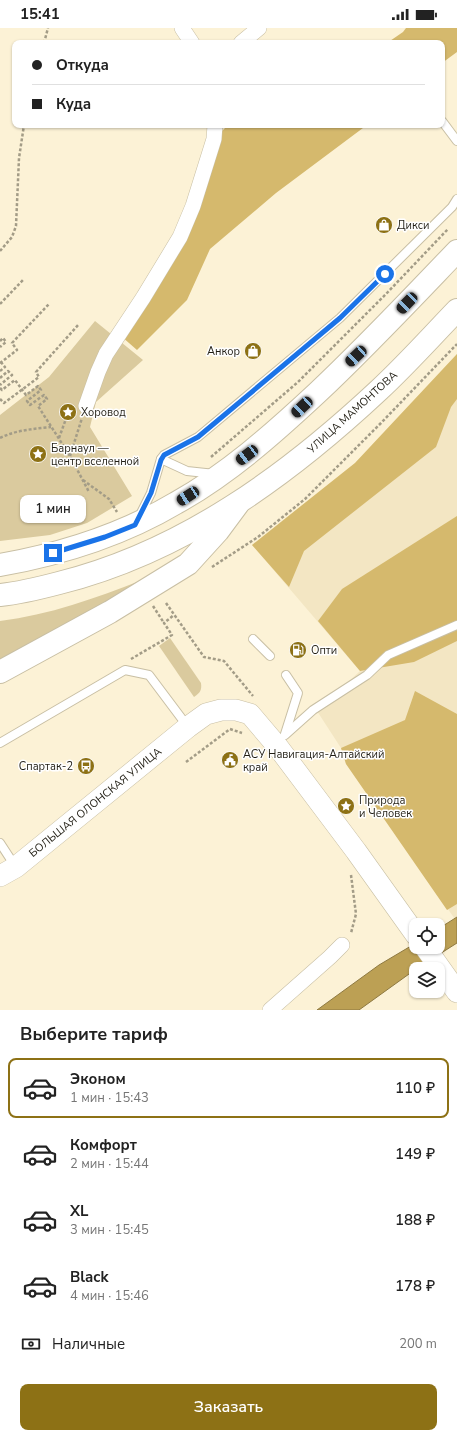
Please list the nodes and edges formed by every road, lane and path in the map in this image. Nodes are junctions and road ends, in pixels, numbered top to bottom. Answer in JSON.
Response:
{"nodes":[{"id":1,"x":48,"y":28,"type":"edge"},
{"id":2,"x":182,"y":28,"type":"edge"},
{"id":3,"x":259,"y":28,"type":"edge"},
{"id":4,"x":45,"y":40,"type":"edge"},
{"id":5,"x":190,"y":40,"type":"edge"},
{"id":6,"x":245,"y":40,"type":"edge"},
{"id":7,"x":445,"y":125,"type":"edge"},
{"id":8,"x":24,"y":128,"type":"edge"},
{"id":9,"x":215,"y":128,"type":"edge"},
{"id":10,"x":457,"y":141,"type":"edge"},
{"id":11,"x":457,"y":199,"type":"edge"},
{"id":12,"x":454,"y":233,"type":"edge"},
{"id":13,"x":0,"y":251,"type":"edge"},
{"id":14,"x":457,"y":251,"type":"edge"},
{"id":15,"x":437,"y":272,"type":"junction"},
{"id":16,"x":23,"y":280,"type":"dead end"},
{"id":17,"x":0,"y":304,"type":"edge"},
{"id":18,"x":49,"y":304,"type":"dead end"},
{"id":19,"x":457,"y":310,"type":"edge"},
{"id":20,"x":79,"y":324,"type":"dead end"},
{"id":21,"x":0,"y":340,"type":"edge"},
{"id":22,"x":457,"y":344,"type":"edge"},
{"id":23,"x":0,"y":347,"type":"edge"},
{"id":24,"x":0,"y":362,"type":"edge"},
{"id":25,"x":0,"y":371,"type":"edge"},
{"id":26,"x":0,"y":378,"type":"edge"},
{"id":27,"x":0,"y":387,"type":"edge"},
{"id":28,"x":22,"y":390,"type":"junction"},
{"id":29,"x":0,"y":399,"type":"edge"},
{"id":30,"x":86,"y":406,"type":"joint"},
{"id":31,"x":67,"y":416,"type":"dead end"},
{"id":32,"x":381,"y":423,"type":"dead end"},
{"id":33,"x":51,"y":427,"type":"junction"},
{"id":34,"x":0,"y":438,"type":"edge"},
{"id":35,"x":58,"y":438,"type":"junction"},
{"id":36,"x":70,"y":456,"type":"junction"},
{"id":37,"x":161,"y":460,"type":"junction"},
{"id":38,"x":214,"y":467,"type":"junction"},
{"id":39,"x":83,"y":480,"type":"junction"},
{"id":40,"x":89,"y":492,"type":"dead end"},
{"id":41,"x":238,"y":504,"type":"junction"},
{"id":42,"x":126,"y":520,"type":"junction"},
{"id":43,"x":0,"y":565,"type":"edge"},
{"id":44,"x":0,"y":595,"type":"edge"},
{"id":45,"x":152,"y":604,"type":"dead end"},
{"id":46,"x":164,"y":623,"type":"dead end"},
{"id":47,"x":457,"y":625,"type":"edge"},
{"id":48,"x":253,"y":639,"type":"dead end"},
{"id":49,"x":270,"y":656,"type":"dead end"},
{"id":50,"x":0,"y":672,"type":"edge"},
{"id":51,"x":286,"y":675,"type":"dead end"},
{"id":52,"x":188,"y":727,"type":"junction"},
{"id":53,"x":244,"y":734,"type":"dead end"},
{"id":54,"x":281,"y":741,"type":"junction"},
{"id":55,"x":0,"y":744,"type":"edge"},
{"id":56,"x":186,"y":762,"type":"dead end"},
{"id":57,"x":0,"y":843,"type":"edge"},
{"id":58,"x":350,"y":869,"type":"dead end"},
{"id":59,"x":8,"y":871,"type":"edge"},
{"id":60,"x":409,"y":925,"type":"edge"},
{"id":61,"x":342,"y":945,"type":"joint"},
{"id":62,"x":430,"y":954,"type":"edge"},
{"id":63,"x":457,"y":992,"type":"edge"},
{"id":64,"x":270,"y":1010,"type":"edge"}],
"edges":[{"from":1,"to":4,"type":"path"},
{"from":2,"to":5,"type":"street"},
{"from":3,"to":6,"type":"street"},
{"from":7,"to":10,"type":"lane"},
{"from":8,"to":13,"type":"path"},
{"from":9,"to":30,"type":"street"},
{"from":11,"to":37,"type":"lane"},
{"from":12,"to":15,"type":"main road"},
{"from":12,"to":38,"type":"path"},
{"from":14,"to":15,"type":"main road"},
{"from":15,"to":38,"type":"main road"},
{"from":16,"to":17,"type":"path"},
{"from":18,"to":24,"type":"path"},
{"from":19,"to":41,"type":"main road","name":"УЛИЦА МАМОНТОВА"},
{"from":20,"to":28,"type":"path"},
{"from":21,"to":23,"type":"path"},
{"from":22,"to":32,"type":"path"},
{"from":24,"to":25,"type":"path"},
{"from":26,"to":27,"type":"path"},
{"from":27,"to":28,"type":"path"},
{"from":28,"to":29,"type":"path"},
{"from":28,"to":33,"type":"path"},
{"from":30,"to":36,"type":"path"},
{"from":31,"to":35,"type":"path"},
{"from":33,"to":34,"type":"path"},
{"from":33,"to":35,"type":"path"},
{"from":35,"to":36,"type":"path"},
{"from":36,"to":39,"type":"path"},
{"from":37,"to":38,"type":"lane"},
{"from":37,"to":42,"type":"lane"},
{"from":38,"to":42,"type":"main road"},
{"from":39,"to":40,"type":"path"},
{"from":39,"to":42,"type":"path"},
{"from":41,"to":44,"type":"main road"},
{"from":41,"to":50,"type":"main road"},
{"from":42,"to":43,"type":"main road"},
{"from":45,"to":46,"type":"path"},
{"from":47,"to":54,"type":"lane"},
{"from":48,"to":49,"type":"lane"},
{"from":51,"to":54,"type":"lane"},
{"from":52,"to":54,"type":"street","name":"БОЛЬШАЯ ОЛОНСКАЯ УЛИЦА"},
{"from":52,"to":55,"type":"lane"},
{"from":52,"to":59,"type":"street","name":"БОЛЬШАЯ ОЛОНСКАЯ УЛИЦА"},
{"from":53,"to":56,"type":"path"},
{"from":54,"to":60,"type":"street","name":"БОЛЬШАЯ ОЛОНСКАЯ УЛИЦА"},
{"from":57,"to":59,"type":"lane"},
{"from":58,"to":61,"type":"path"},
{"from":61,"to":64,"type":"street"},
{"from":62,"to":63,"type":"street"}]}
